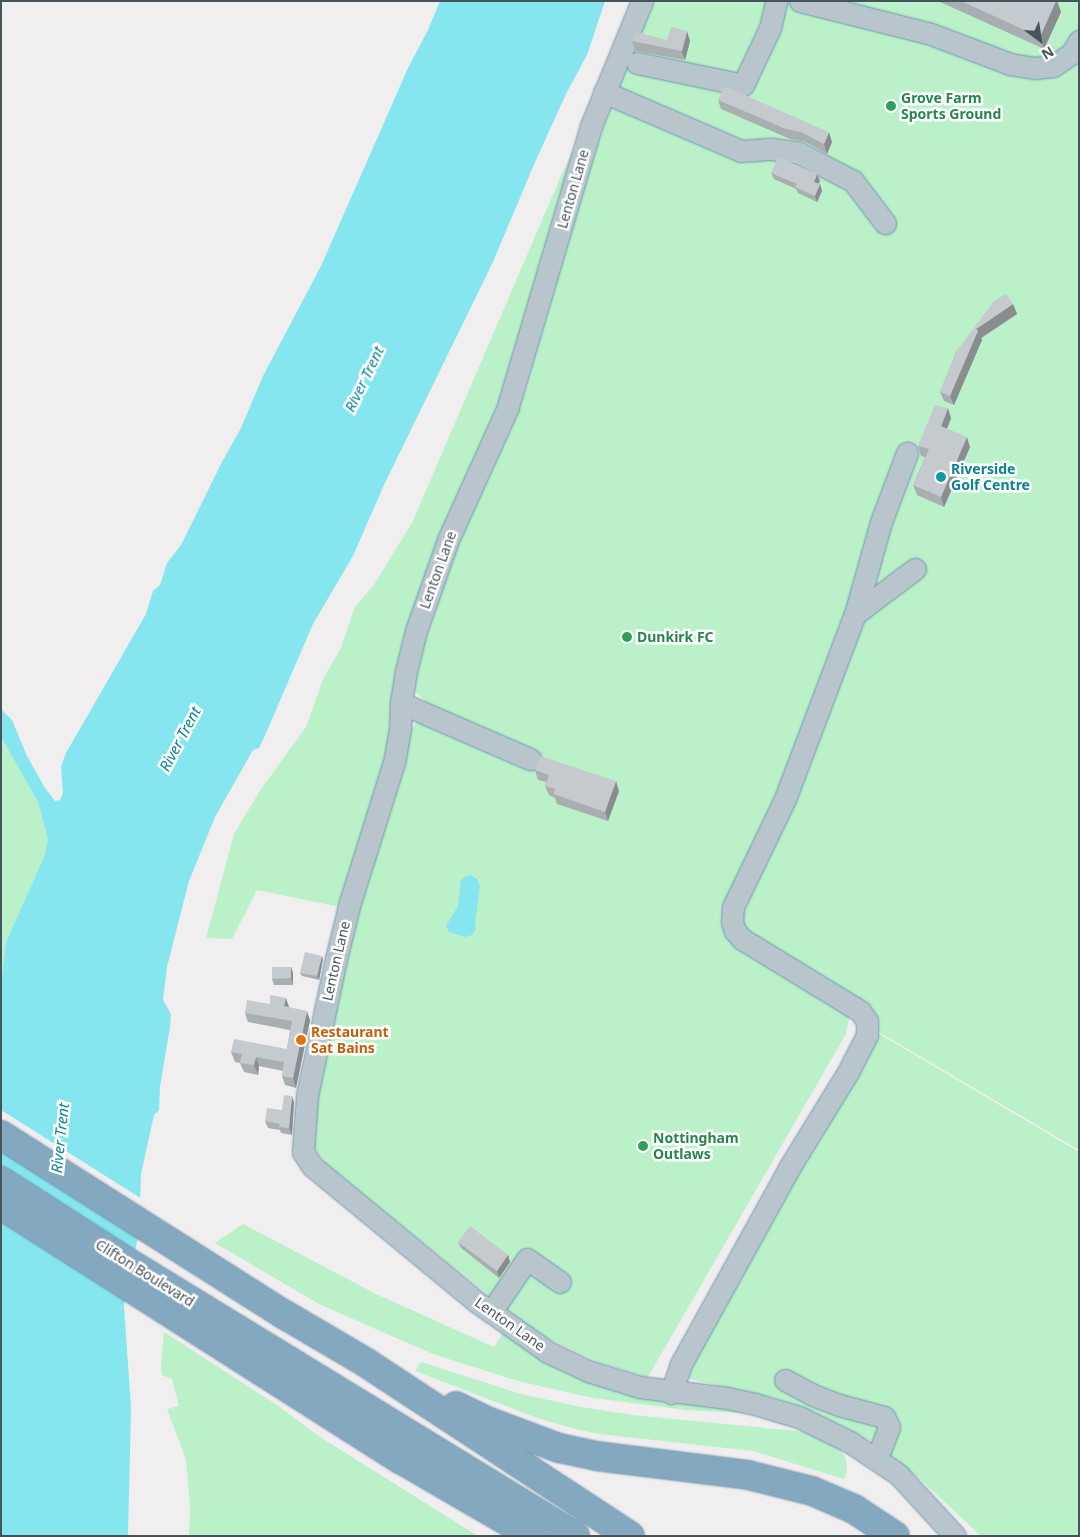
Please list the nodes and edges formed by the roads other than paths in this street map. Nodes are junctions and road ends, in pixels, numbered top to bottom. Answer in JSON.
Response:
{"nodes":[{"id":1,"x":642,"y":1,"type":"edge"},
{"id":2,"x":776,"y":1,"type":"edge"},
{"id":3,"x":800,"y":1,"type":"edge"},
{"id":4,"x":1079,"y":41,"type":"edge"},
{"id":5,"x":637,"y":63,"type":"dead end"},
{"id":6,"x":607,"y":84,"type":"junction"},
{"id":7,"x":885,"y":223,"type":"dead end"},
{"id":8,"x":907,"y":453,"type":"dead end"},
{"id":9,"x":915,"y":569,"type":"dead end"},
{"id":10,"x":855,"y":614,"type":"junction"},
{"id":11,"x":400,"y":703,"type":"junction"},
{"id":12,"x":530,"y":759,"type":"dead end"},
{"id":13,"x":1,"y":1135,"type":"edge"},
{"id":14,"x":1,"y":1181,"type":"edge"},
{"id":15,"x":1,"y":1206,"type":"edge"},
{"id":16,"x":560,"y":1282,"type":"dead end"},
{"id":17,"x":490,"y":1312,"type":"junction"},
{"id":18,"x":364,"y":1362,"type":"junction"},
{"id":19,"x":284,"y":1372,"type":"junction"},
{"id":20,"x":785,"y":1380,"type":"dead end"},
{"id":21,"x":671,"y":1393,"type":"junction"},
{"id":22,"x":877,"y":1459,"type":"junction"},
{"id":23,"x":402,"y":1460,"type":"junction"},
{"id":24,"x":627,"y":1533,"type":"edge"},
{"id":25,"x":508,"y":1536,"type":"edge"},
{"id":26,"x":533,"y":1536,"type":"edge"},
{"id":27,"x":576,"y":1536,"type":"edge"},
{"id":28,"x":895,"y":1536,"type":"edge"},
{"id":29,"x":955,"y":1536,"type":"edge"}],
"edges":[{"from":1,"to":6,"type":"street","name":"Lenton Lane"},
{"from":2,"to":5,"type":"street"},
{"from":3,"to":4,"type":"street"},
{"from":6,"to":7,"type":"street"},
{"from":6,"to":11,"type":"street","name":"Lenton Lane"},
{"from":8,"to":10,"type":"street"},
{"from":9,"to":10,"type":"street"},
{"from":10,"to":21,"type":"street"},
{"from":11,"to":12,"type":"street"},
{"from":11,"to":17,"type":"street","name":"Lenton Lane"},
{"from":13,"to":18,"type":"highway"},
{"from":14,"to":19,"type":"highway","name":"Clifton Boulevard"},
{"from":15,"to":19,"type":"highway","name":"Clifton Boulevard"},
{"from":16,"to":17,"type":"street"},
{"from":17,"to":21,"type":"street","name":"Lenton Lane"},
{"from":18,"to":24,"type":"highway"},
{"from":18,"to":28,"type":"highway"},
{"from":19,"to":23,"type":"highway"},
{"from":19,"to":27,"type":"highway"},
{"from":20,"to":22,"type":"street"},
{"from":21,"to":22,"type":"street","name":"Lenton Lane"},
{"from":22,"to":29,"type":"street","name":"Lenton Lane"},
{"from":23,"to":25,"type":"highway"},
{"from":23,"to":26,"type":"highway"}]}
